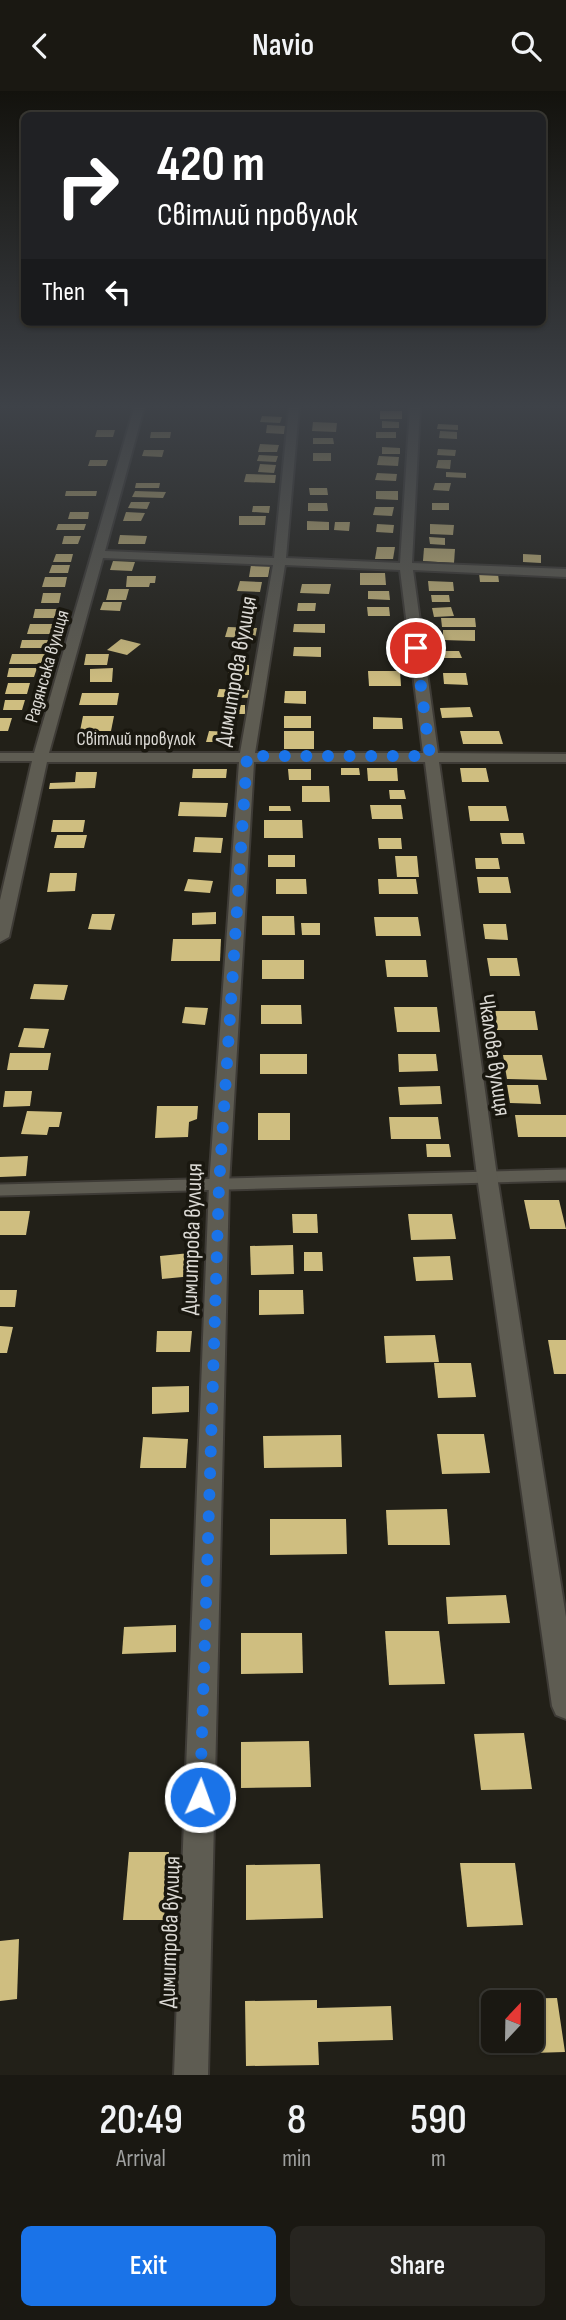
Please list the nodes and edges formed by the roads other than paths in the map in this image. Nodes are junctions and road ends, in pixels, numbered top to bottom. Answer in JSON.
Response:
{"nodes":[{"id":1,"x":113,"y":501,"type":"edge"},
{"id":2,"x":286,"y":501,"type":"edge"},
{"id":3,"x":410,"y":501,"type":"edge"},
{"id":4,"x":98,"y":554,"type":"junction"},
{"id":5,"x":280,"y":561,"type":"junction"},
{"id":6,"x":406,"y":566,"type":"junction"},
{"id":7,"x":566,"y":573,"type":"edge"},
{"id":8,"x":247,"y":756,"type":"junction"},
{"id":9,"x":430,"y":756,"type":"junction"},
{"id":10,"x":0,"y":757,"type":"edge"},
{"id":11,"x":40,"y":758,"type":"junction"},
{"id":12,"x":566,"y":758,"type":"edge"},
{"id":13,"x":8,"y":861,"type":"edge"},
{"id":14,"x":0,"y":937,"type":"edge"},
{"id":15,"x":566,"y":1175,"type":"edge"},
{"id":16,"x":487,"y":1176,"type":"junction"},
{"id":17,"x":219,"y":1185,"type":"junction"},
{"id":18,"x":0,"y":1189,"type":"edge"},
{"id":19,"x":566,"y":1706,"type":"edge"},
{"id":20,"x":191,"y":2075,"type":"edge"}],
"edges":[{"from":1,"to":4,"type":"street","name":"Радянська вулиця"},
{"from":2,"to":5,"type":"street","name":"Димитрова вулиця"},
{"from":3,"to":6,"type":"street","name":"Чкалова вулиця"},
{"from":4,"to":5,"type":"street"},
{"from":4,"to":11,"type":"street","name":"Радянська вулиця"},
{"from":5,"to":6,"type":"street"},
{"from":5,"to":8,"type":"street","name":"Димитрова вулиця"},
{"from":6,"to":7,"type":"street"},
{"from":6,"to":9,"type":"street","name":"Чкалова вулиця"},
{"from":8,"to":9,"type":"street","name":"Світлий провулок"},
{"from":8,"to":11,"type":"street","name":"Світлий провулок"},
{"from":8,"to":17,"type":"street","name":"Димитрова вулиця"},
{"from":9,"to":12,"type":"street","name":"Світлий провулок"},
{"from":9,"to":16,"type":"street","name":"Чкалова вулиця"},
{"from":10,"to":11,"type":"street","name":"Світлий провулок"},
{"from":11,"to":13,"type":"street","name":"Радянська вулиця"},
{"from":13,"to":14,"type":"street","name":"Радянська вулиця"},
{"from":15,"to":16,"type":"lane"},
{"from":16,"to":17,"type":"lane"},
{"from":16,"to":19,"type":"street","name":"Чкалова вулиця"},
{"from":17,"to":18,"type":"lane"},
{"from":17,"to":20,"type":"street","name":"Димитрова вулиця"}]}
